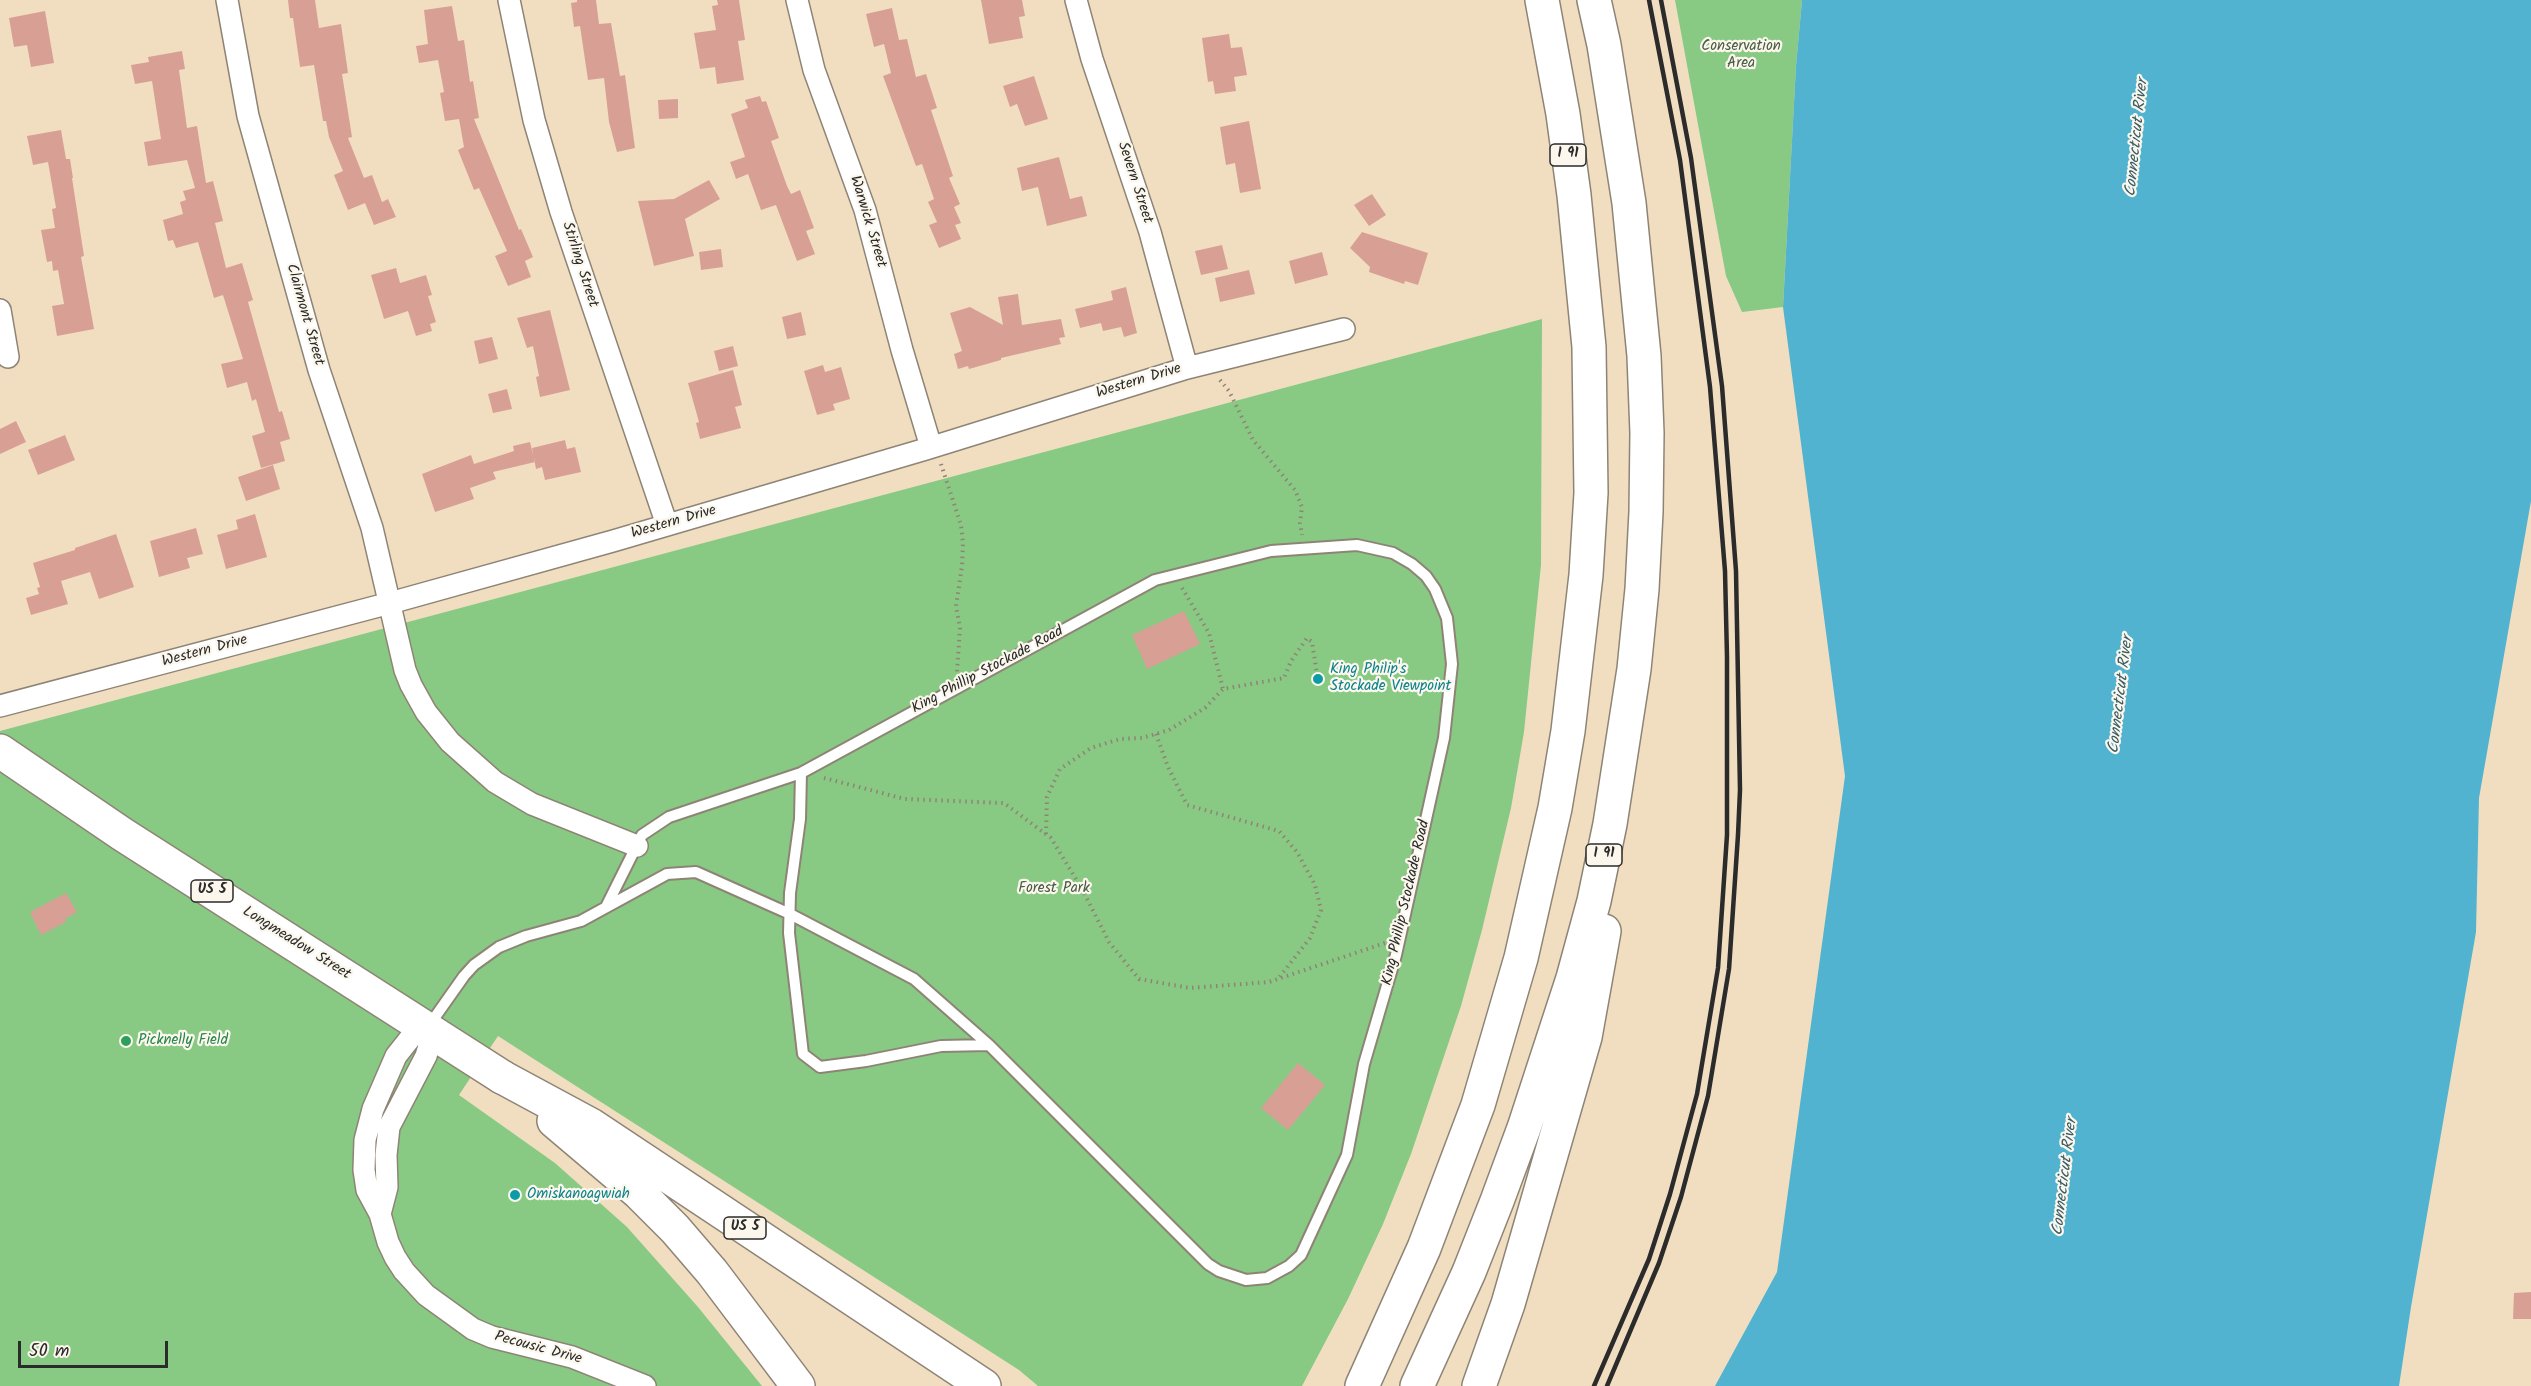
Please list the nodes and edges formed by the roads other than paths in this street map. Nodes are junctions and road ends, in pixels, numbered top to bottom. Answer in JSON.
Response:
{"nodes":[{"id":1,"x":227,"y":0,"type":"edge"},
{"id":2,"x":509,"y":0,"type":"edge"},
{"id":3,"x":797,"y":0,"type":"edge"},
{"id":4,"x":1076,"y":0,"type":"edge"},
{"id":5,"x":1542,"y":0,"type":"edge"},
{"id":6,"x":1594,"y":0,"type":"edge"},
{"id":7,"x":0,"y":310,"type":"edge"},
{"id":8,"x":1344,"y":329,"type":"dead end"},
{"id":9,"x":8,"y":357,"type":"dead end"},
{"id":10,"x":1197,"y":365,"type":"junction"},
{"id":11,"x":932,"y":447,"type":"junction"},
{"id":12,"x":668,"y":525,"type":"junction"},
{"id":13,"x":390,"y":603,"type":"junction"},
{"id":14,"x":0,"y":706,"type":"edge"},
{"id":15,"x":0,"y":751,"type":"edge"},
{"id":16,"x":801,"y":773,"type":"junction"},
{"id":17,"x":1610,"y":824,"type":"junction"},
{"id":18,"x":637,"y":846,"type":"junction"},
{"id":19,"x":606,"y":907,"type":"junction"},
{"id":20,"x":790,"y":914,"type":"junction"},
{"id":21,"x":427,"y":1028,"type":"junction"},
{"id":22,"x":989,"y":1045,"type":"junction"},
{"id":23,"x":502,"y":1077,"type":"junction"},
{"id":24,"x":645,"y":1386,"type":"edge"},
{"id":25,"x":798,"y":1386,"type":"edge"},
{"id":26,"x":984,"y":1386,"type":"edge"},
{"id":27,"x":1362,"y":1386,"type":"edge"},
{"id":28,"x":1417,"y":1386,"type":"edge"},
{"id":29,"x":1479,"y":1386,"type":"edge"}],
"edges":[{"from":1,"to":13,"type":"street","name":"Clairmont Street"},
{"from":2,"to":12,"type":"street","name":"Stirling Street"},
{"from":3,"to":11,"type":"street","name":"Warwick Street"},
{"from":4,"to":10,"type":"street","name":"Severn Street"},
{"from":5,"to":27,"type":"main road","number":"I 91"},
{"from":6,"to":17,"type":"main road","number":"I 91"},
{"from":7,"to":9,"type":"street"},
{"from":8,"to":10,"type":"street","name":"Western Drive"},
{"from":10,"to":11,"type":"street","name":"Western Drive"},
{"from":11,"to":12,"type":"street","name":"Western Drive"},
{"from":12,"to":13,"type":"street","name":"Western Drive"},
{"from":13,"to":14,"type":"street","name":"Western Drive"},
{"from":13,"to":18,"type":"street","name":"Clairmont Street"},
{"from":15,"to":21,"type":"main road","name":"Longmeadow Street","number":"US 5"},
{"from":16,"to":18,"type":"lane","name":"King Phillip Stockade Road"},
{"from":16,"to":20,"type":"lane"},
{"from":16,"to":22,"type":"lane","name":"King Phillip Stockade Road"},
{"from":17,"to":28,"type":"main road","number":"I 91"},
{"from":17,"to":29,"type":"main road"},
{"from":18,"to":19,"type":"lane","name":"King Phillip Stockade Road"},
{"from":19,"to":20,"type":"lane","name":"King Phillip Stockade Road"},
{"from":19,"to":21,"type":"lane","name":"King Phillip Stockade Road"},
{"from":20,"to":22,"type":"lane","name":"King Phillip Stockade Road"},
{"from":20,"to":22,"type":"lane"},
{"from":21,"to":23,"type":"main road","name":"Longmeadow Street","number":"US 5"},
{"from":21,"to":24,"type":"street","name":"Pecousic Drive"},
{"from":23,"to":25,"type":"main road","number":"US 5"},
{"from":23,"to":26,"type":"main road","number":"US 5"}]}
